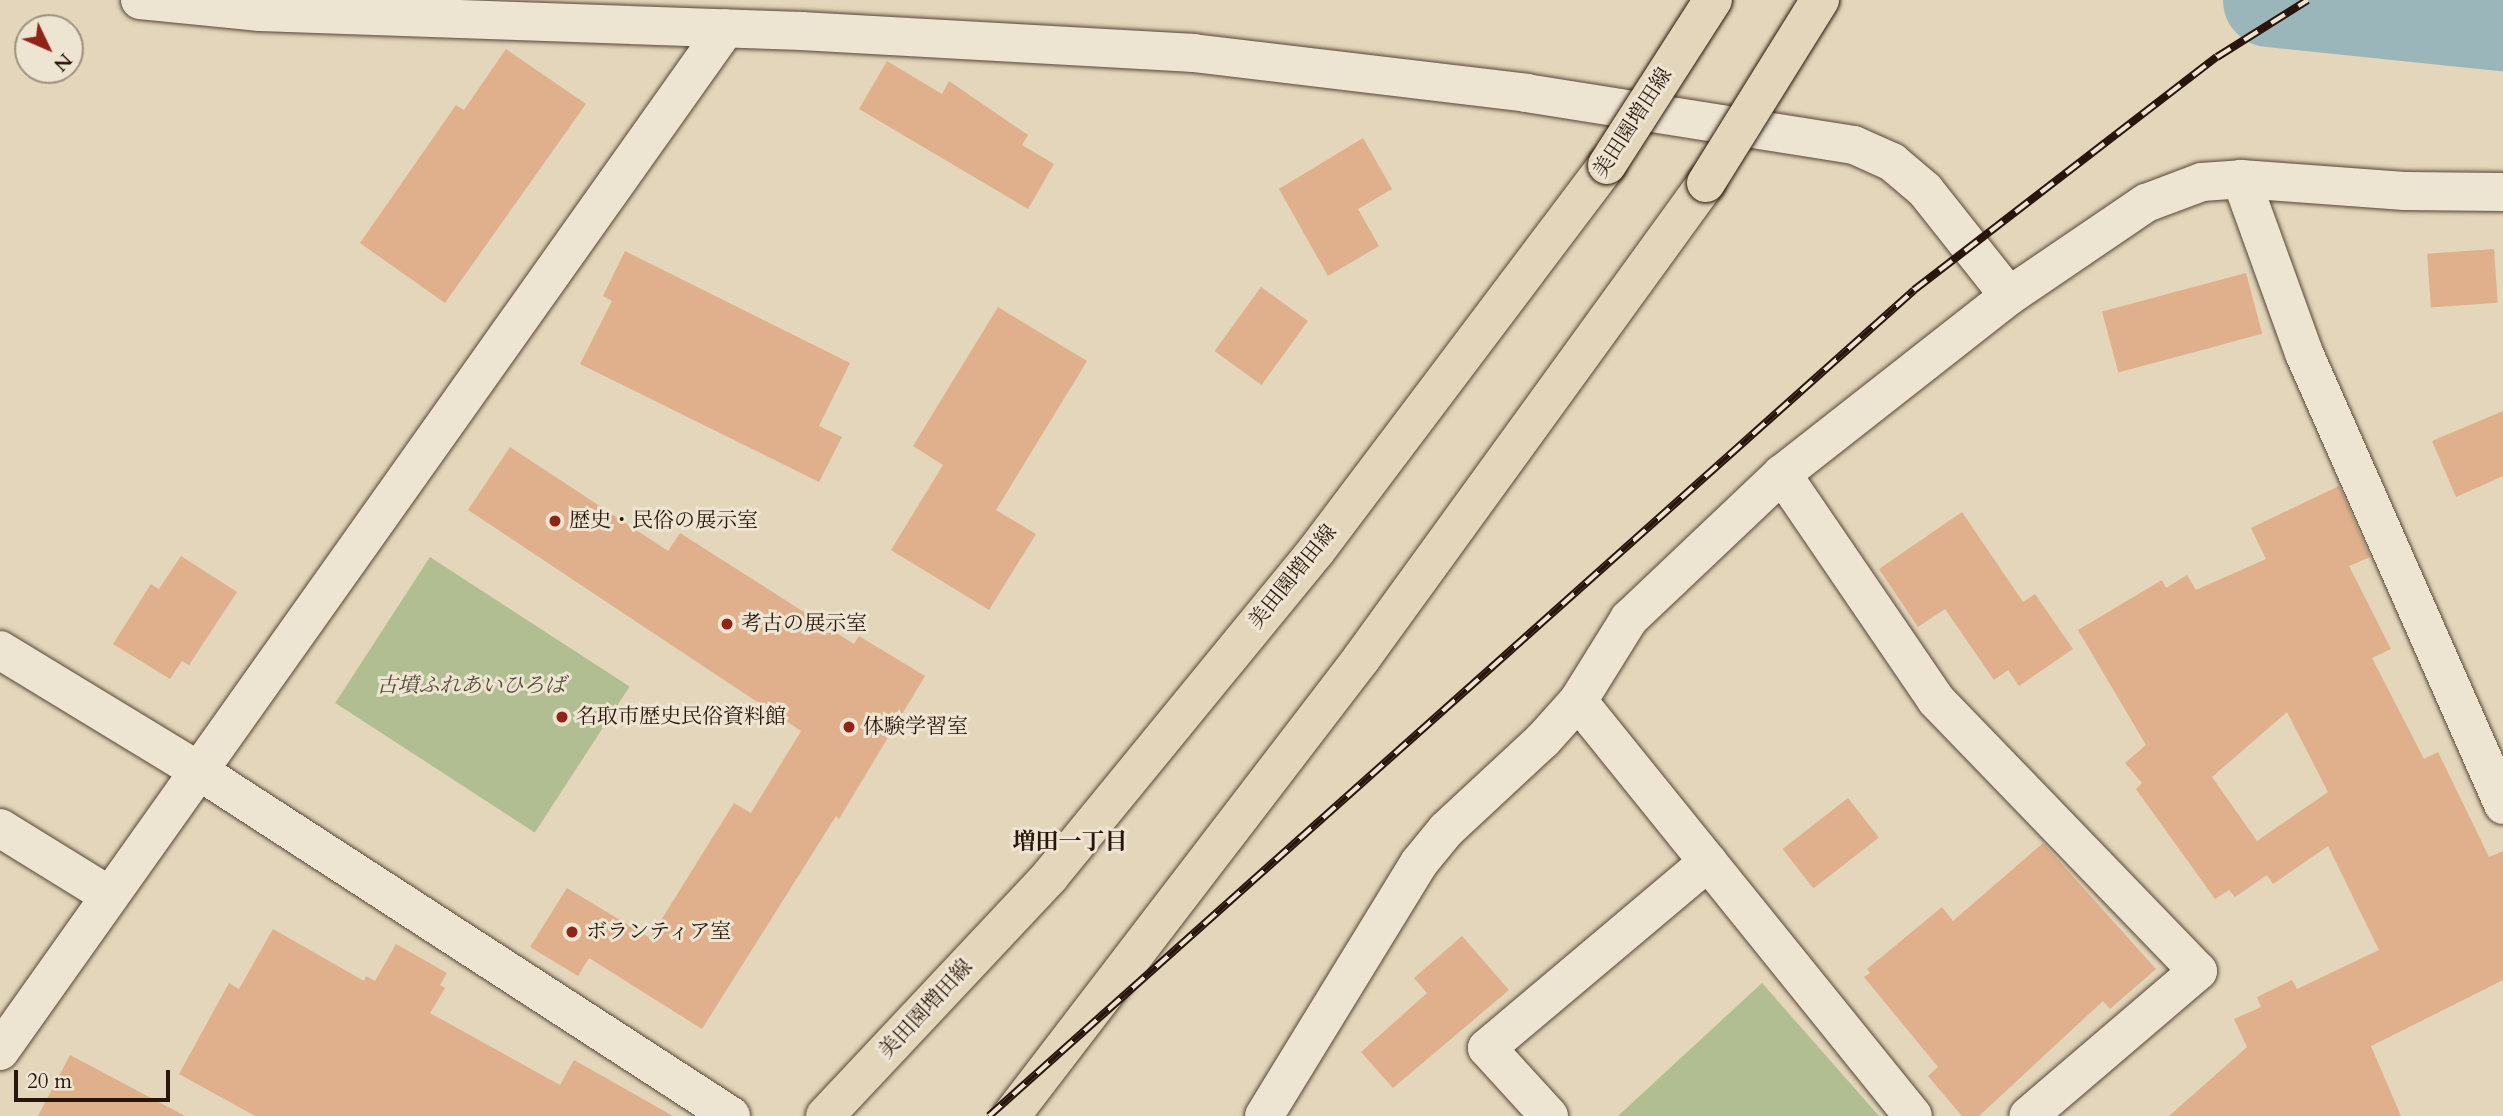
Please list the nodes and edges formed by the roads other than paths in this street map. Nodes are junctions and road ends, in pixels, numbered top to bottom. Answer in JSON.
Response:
{"nodes":[{"id":1,"x":140,"y":0,"type":"edge"},
{"id":2,"x":1713,"y":0,"type":"edge"},
{"id":3,"x":1820,"y":0,"type":"edge"},
{"id":4,"x":726,"y":28,"type":"junction"},
{"id":5,"x":2241,"y":179,"type":"junction"},
{"id":6,"x":2503,"y":192,"type":"edge"},
{"id":7,"x":2009,"y":296,"type":"junction"},
{"id":8,"x":1782,"y":474,"type":"junction"},
{"id":9,"x":0,"y":650,"type":"edge"},
{"id":10,"x":1578,"y":701,"type":"junction"},
{"id":11,"x":199,"y":771,"type":"junction"},
{"id":12,"x":2503,"y":805,"type":"edge"},
{"id":13,"x":0,"y":828,"type":"edge"},
{"id":14,"x":1708,"y":862,"type":"junction"},
{"id":15,"x":110,"y":896,"type":"junction"},
{"id":16,"x":0,"y":1051,"type":"edge"},
{"id":17,"x":731,"y":1116,"type":"edge"},
{"id":18,"x":825,"y":1116,"type":"edge"},
{"id":19,"x":1011,"y":1116,"type":"edge"},
{"id":20,"x":1264,"y":1116,"type":"edge"},
{"id":21,"x":1549,"y":1116,"type":"edge"},
{"id":22,"x":1913,"y":1116,"type":"edge"},
{"id":23,"x":2028,"y":1116,"type":"edge"}],
"edges":[{"from":1,"to":4,"type":"street"},
{"from":2,"to":18,"type":"main road","name":"美田園増田線","bridge":true},
{"from":3,"to":19,"type":"main road","bridge":true},
{"from":4,"to":7,"type":"street"},
{"from":4,"to":11,"type":"street"},
{"from":5,"to":6,"type":"street"},
{"from":5,"to":7,"type":"street"},
{"from":5,"to":12,"type":"street"},
{"from":7,"to":8,"type":"street"},
{"from":8,"to":10,"type":"street"},
{"from":8,"to":23,"type":"street"},
{"from":9,"to":11,"type":"street"},
{"from":10,"to":14,"type":"street"},
{"from":10,"to":20,"type":"street"},
{"from":11,"to":15,"type":"street"},
{"from":11,"to":17,"type":"street"},
{"from":13,"to":15,"type":"street"},
{"from":14,"to":21,"type":"street"},
{"from":14,"to":22,"type":"street"},
{"from":15,"to":16,"type":"street"}]}
